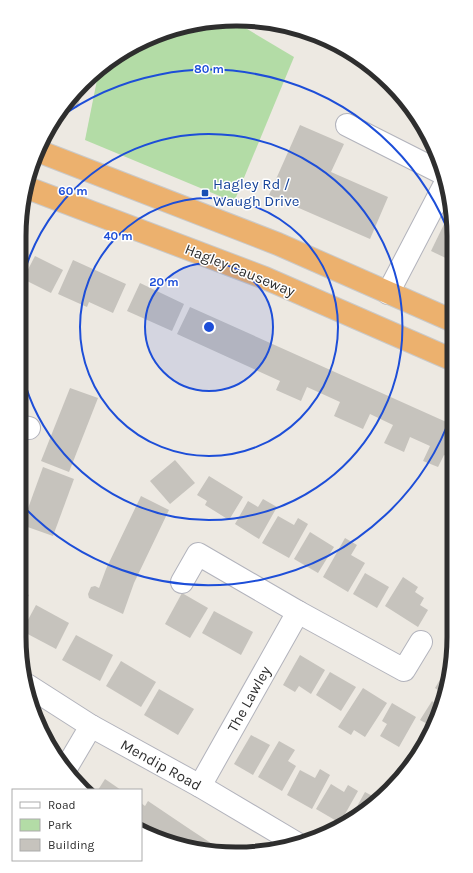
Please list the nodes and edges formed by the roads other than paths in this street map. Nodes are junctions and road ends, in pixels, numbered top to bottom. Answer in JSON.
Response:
{"nodes":[{"id":1,"x":347,"y":125,"type":"dead end"},
{"id":2,"x":43,"y":153,"type":"edge"},
{"id":3,"x":436,"y":170,"type":"edge"},
{"id":4,"x":31,"y":189,"type":"edge"},
{"id":5,"x":442,"y":190,"type":"edge"},
{"id":6,"x":388,"y":293,"type":"junction"},
{"id":7,"x":447,"y":319,"type":"edge"},
{"id":8,"x":447,"y":357,"type":"edge"},
{"id":9,"x":182,"y":582,"type":"dead end"},
{"id":10,"x":298,"y":612,"type":"junction"},
{"id":11,"x":421,"y":642,"type":"dead end"},
{"id":12,"x":32,"y":688,"type":"edge"},
{"id":13,"x":91,"y":726,"type":"junction"},
{"id":14,"x":68,"y":764,"type":"edge"},
{"id":15,"x":200,"y":786,"type":"junction"},
{"id":16,"x":291,"y":840,"type":"edge"}],
"edges":[{"from":1,"to":3,"type":"street"},
{"from":2,"to":6,"type":"highway"},
{"from":4,"to":8,"type":"highway","name":"Hagley Causeway"},
{"from":5,"to":6,"type":"street"},
{"from":6,"to":7,"type":"highway"},
{"from":9,"to":10,"type":"street"},
{"from":10,"to":11,"type":"street"},
{"from":10,"to":15,"type":"street","name":"The Lawley"},
{"from":12,"to":13,"type":"street","name":"Mendip Road"},
{"from":13,"to":14,"type":"street"},
{"from":13,"to":15,"type":"street","name":"Mendip Road"},
{"from":15,"to":16,"type":"street","name":"Mendip Road"}]}
